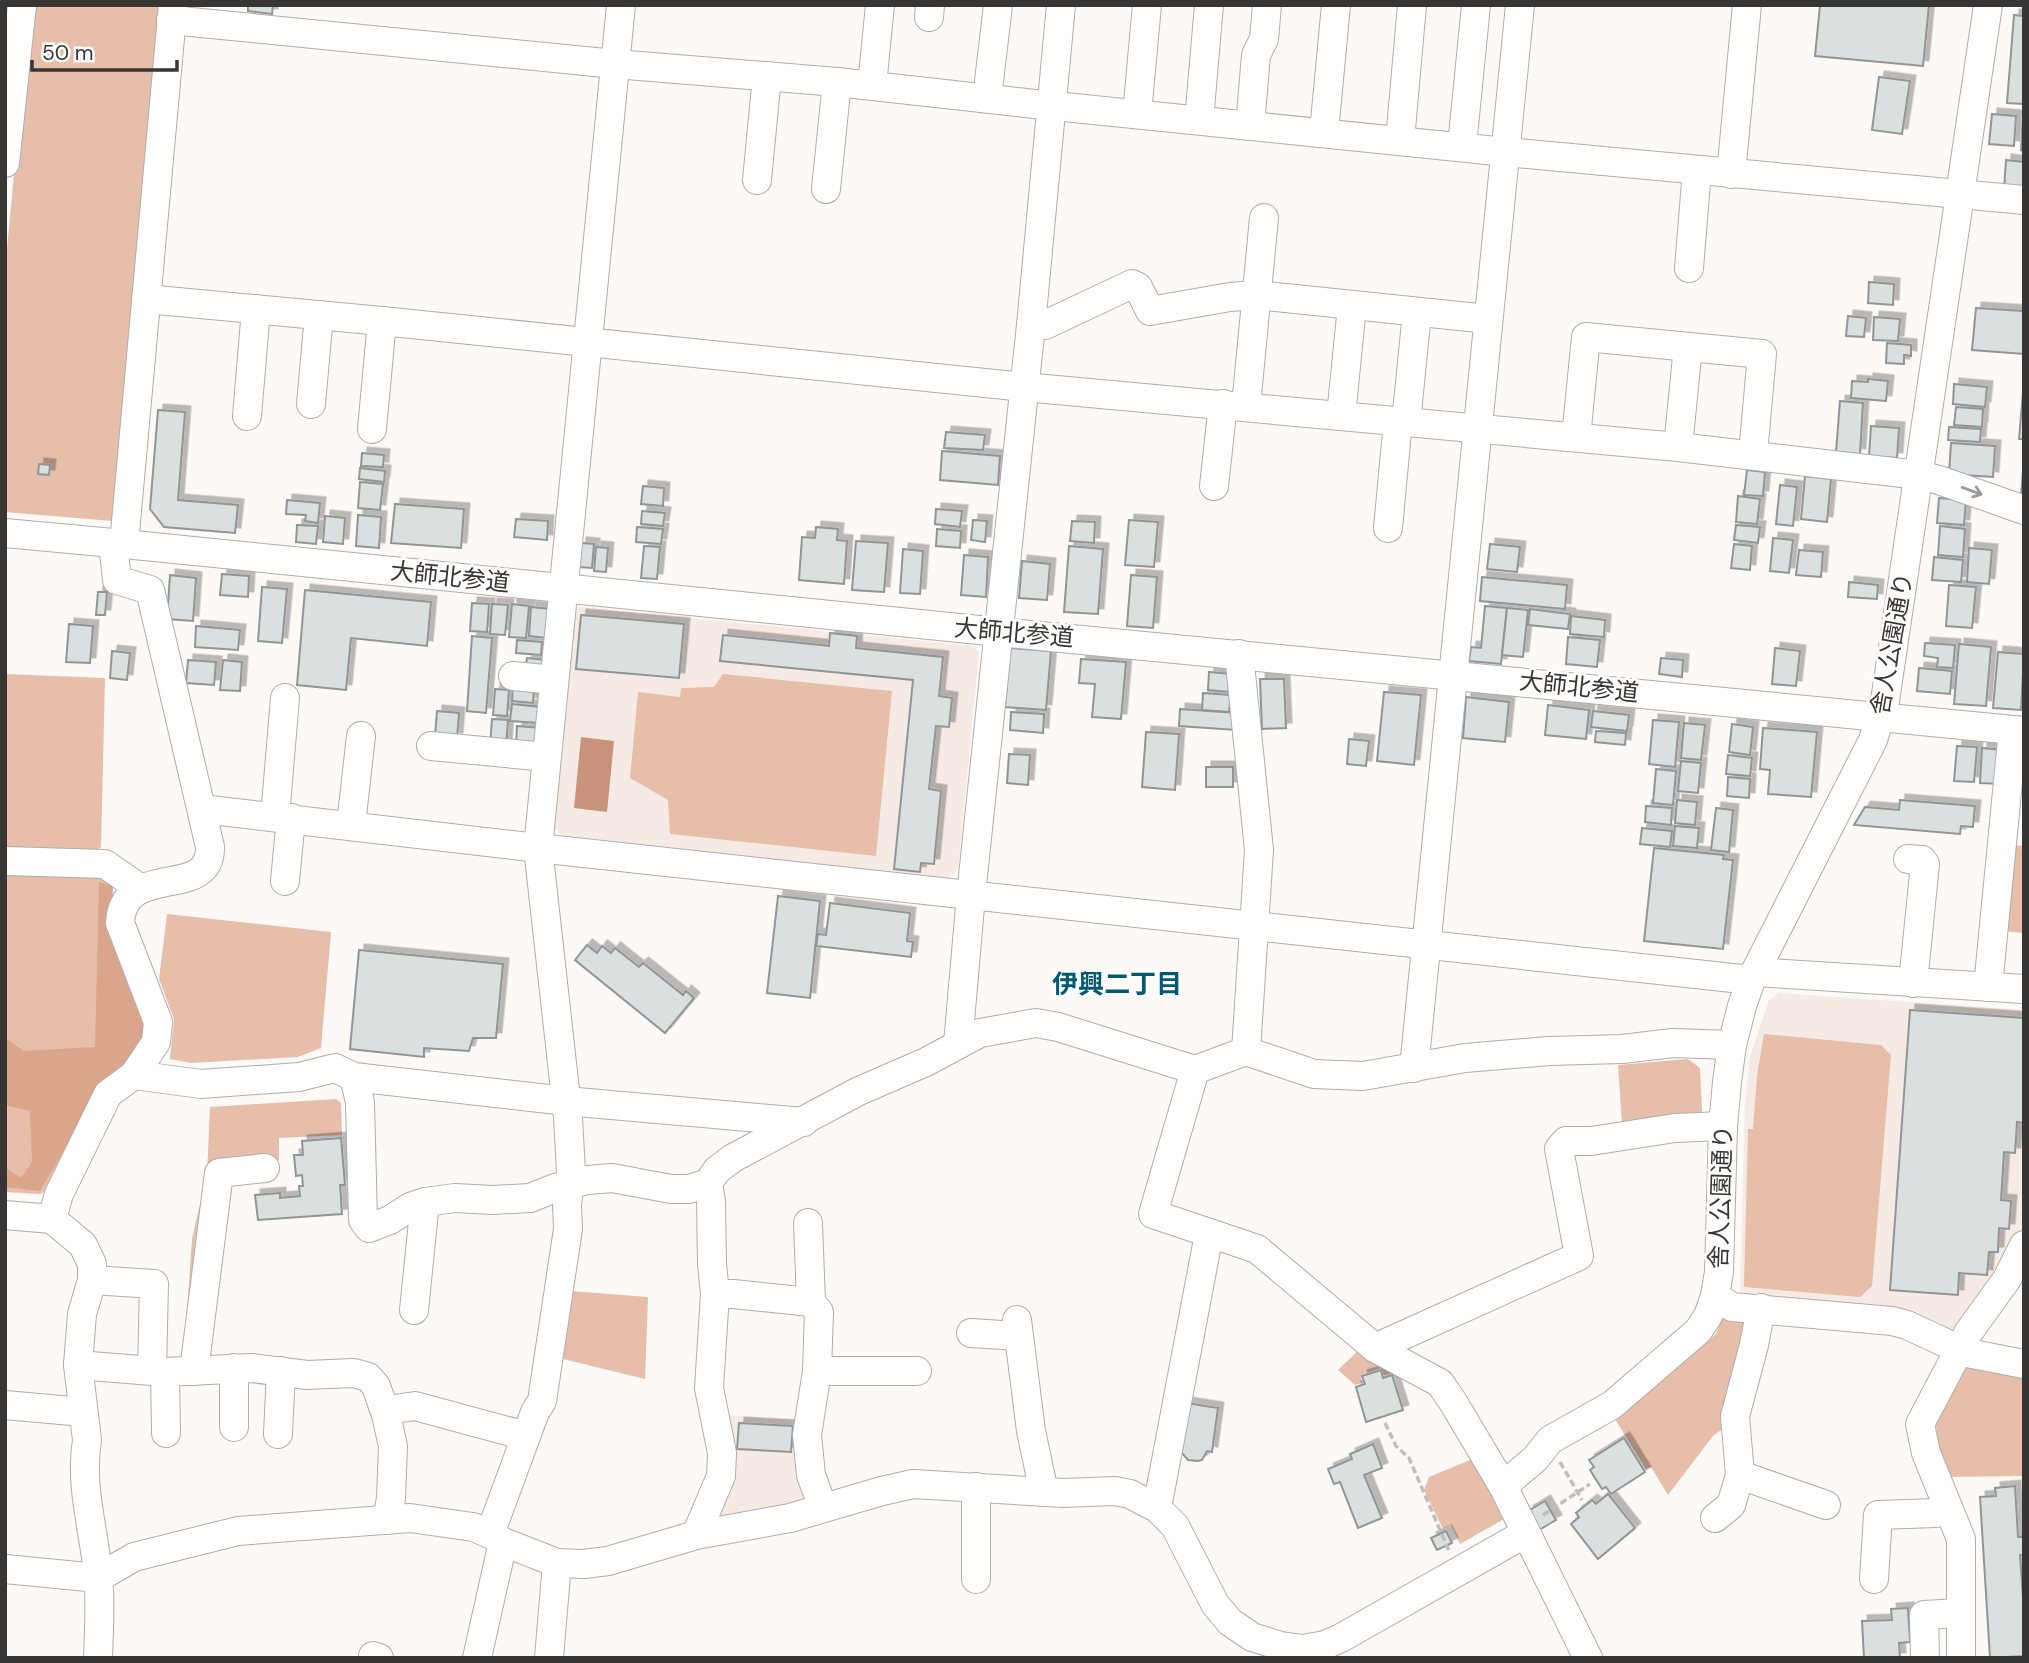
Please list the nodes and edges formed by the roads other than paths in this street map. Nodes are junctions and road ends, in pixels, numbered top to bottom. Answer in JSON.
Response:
{"nodes":[{"id":1,"x":22,"y":5,"type":"edge"},
{"id":2,"x":621,"y":5,"type":"edge"},
{"id":3,"x":880,"y":5,"type":"edge"},
{"id":4,"x":998,"y":5,"type":"edge"},
{"id":5,"x":1062,"y":5,"type":"edge"},
{"id":6,"x":1147,"y":5,"type":"edge"},
{"id":7,"x":1209,"y":5,"type":"edge"},
{"id":8,"x":1267,"y":5,"type":"edge"},
{"id":9,"x":1336,"y":5,"type":"edge"},
{"id":10,"x":1412,"y":5,"type":"edge"},
{"id":11,"x":1476,"y":5,"type":"edge"},
{"id":12,"x":1520,"y":5,"type":"edge"},
{"id":13,"x":1747,"y":5,"type":"edge"},
{"id":14,"x":1987,"y":5,"type":"edge"},
{"id":15,"x":172,"y":13,"type":"edge"},
{"id":16,"x":615,"y":64,"type":"junction"},
{"id":17,"x":767,"y":76,"type":"junction"},
{"id":18,"x":837,"y":82,"type":"junction"},
{"id":19,"x":872,"y":86,"type":"junction"},
{"id":20,"x":987,"y":98,"type":"junction"},
{"id":21,"x":1052,"y":106,"type":"junction"},
{"id":22,"x":1137,"y":114,"type":"junction"},
{"id":23,"x":1199,"y":120,"type":"junction"},
{"id":24,"x":1250,"y":126,"type":"junction"},
{"id":25,"x":1324,"y":132,"type":"junction"},
{"id":26,"x":1400,"y":141,"type":"junction"},
{"id":27,"x":1462,"y":146,"type":"junction"},
{"id":28,"x":1506,"y":152,"type":"junction"},
{"id":29,"x":5,"y":163,"type":"edge"},
{"id":30,"x":1698,"y":170,"type":"junction"},
{"id":31,"x":1731,"y":174,"type":"junction"},
{"id":32,"x":757,"y":180,"type":"dead end"},
{"id":33,"x":826,"y":189,"type":"dead end"},
{"id":34,"x":1960,"y":194,"type":"junction"},
{"id":35,"x":2024,"y":200,"type":"edge"},
{"id":36,"x":1264,"y":218,"type":"dead end"},
{"id":37,"x":1688,"y":268,"type":"dead end"},
{"id":38,"x":1256,"y":295,"type":"junction"},
{"id":39,"x":146,"y":299,"type":"junction"},
{"id":40,"x":1352,"y":306,"type":"junction"},
{"id":41,"x":256,"y":309,"type":"junction"},
{"id":42,"x":1417,"y":313,"type":"junction"},
{"id":43,"x":319,"y":315,"type":"junction"},
{"id":44,"x":1488,"y":319,"type":"junction"},
{"id":45,"x":382,"y":321,"type":"junction"},
{"id":46,"x":1031,"y":325,"type":"junction"},
{"id":47,"x":588,"y":343,"type":"junction"},
{"id":48,"x":1688,"y":347,"type":"junction"},
{"id":49,"x":1024,"y":387,"type":"junction"},
{"id":50,"x":311,"y":404,"type":"dead end"},
{"id":51,"x":1235,"y":405,"type":"junction"},
{"id":52,"x":247,"y":416,"type":"dead end"},
{"id":53,"x":1341,"y":416,"type":"junction"},
{"id":54,"x":1402,"y":421,"type":"junction"},
{"id":55,"x":1477,"y":428,"type":"junction"},
{"id":56,"x":372,"y":429,"type":"dead end"},
{"id":57,"x":1576,"y":437,"type":"junction"},
{"id":58,"x":1678,"y":447,"type":"junction"},
{"id":59,"x":1753,"y":454,"type":"junction"},
{"id":60,"x":1919,"y":475,"type":"junction"},
{"id":61,"x":1214,"y":486,"type":"dead end"},
{"id":62,"x":2024,"y":510,"type":"edge"},
{"id":63,"x":1388,"y":528,"type":"dead end"},
{"id":64,"x":5,"y":533,"type":"edge"},
{"id":65,"x":119,"y":543,"type":"junction"},
{"id":66,"x":564,"y":589,"type":"junction"},
{"id":67,"x":999,"y":632,"type":"junction"},
{"id":68,"x":1239,"y":654,"type":"junction"},
{"id":69,"x":1454,"y":675,"type":"junction"},
{"id":70,"x":513,"y":676,"type":"dead end"},
{"id":71,"x":554,"y":680,"type":"junction"},
{"id":72,"x":285,"y":698,"type":"dead end"},
{"id":73,"x":1881,"y":717,"type":"junction"},
{"id":74,"x":2018,"y":731,"type":"edge"},
{"id":75,"x":361,"y":736,"type":"dead end"},
{"id":76,"x":432,"y":746,"type":"dead end"},
{"id":77,"x":546,"y":757,"type":"junction"},
{"id":78,"x":202,"y":809,"type":"junction"},
{"id":79,"x":283,"y":818,"type":"junction"},
{"id":80,"x":351,"y":825,"type":"junction"},
{"id":81,"x":538,"y":848,"type":"junction"},
{"id":82,"x":1908,"y":859,"type":"dead end"},
{"id":83,"x":5,"y":861,"type":"edge"},
{"id":84,"x":285,"y":881,"type":"dead end"},
{"id":85,"x":141,"y":889,"type":"junction"},
{"id":86,"x":971,"y":895,"type":"junction"},
{"id":87,"x":1254,"y":925,"type":"junction"},
{"id":88,"x":1425,"y":944,"type":"junction"},
{"id":89,"x":1753,"y":976,"type":"junction"},
{"id":90,"x":1913,"y":983,"type":"junction"},
{"id":91,"x":1988,"y":987,"type":"junction"},
{"id":92,"x":2024,"y":989,"type":"edge"},
{"id":93,"x":958,"y":1039,"type":"junction"},
{"id":94,"x":1732,"y":1045,"type":"junction"},
{"id":95,"x":1246,"y":1051,"type":"junction"},
{"id":96,"x":1414,"y":1068,"type":"junction"},
{"id":97,"x":1195,"y":1070,"type":"junction"},
{"id":98,"x":134,"y":1075,"type":"junction"},
{"id":99,"x":354,"y":1077,"type":"junction"},
{"id":100,"x":565,"y":1101,"type":"junction"},
{"id":101,"x":804,"y":1122,"type":"junction"},
{"id":102,"x":1723,"y":1126,"type":"junction"},
{"id":103,"x":265,"y":1168,"type":"dead end"},
{"id":104,"x":708,"y":1183,"type":"junction"},
{"id":105,"x":569,"y":1185,"type":"junction"},
{"id":106,"x":425,"y":1202,"type":"junction"},
{"id":107,"x":5,"y":1215,"type":"edge"},
{"id":108,"x":52,"y":1219,"type":"junction"},
{"id":109,"x":808,"y":1223,"type":"dead end"},
{"id":110,"x":1209,"y":1234,"type":"junction"},
{"id":111,"x":2024,"y":1245,"type":"edge"},
{"id":112,"x":92,"y":1280,"type":"junction"},
{"id":113,"x":715,"y":1294,"type":"junction"},
{"id":114,"x":1715,"y":1296,"type":"junction"},
{"id":115,"x":811,"y":1302,"type":"junction"},
{"id":116,"x":1761,"y":1308,"type":"junction"},
{"id":117,"x":414,"y":1310,"type":"dead end"},
{"id":118,"x":971,"y":1333,"type":"dead end"},
{"id":119,"x":1375,"y":1348,"type":"junction"},
{"id":120,"x":1960,"y":1350,"type":"junction"},
{"id":121,"x":78,"y":1364,"type":"junction"},
{"id":122,"x":2024,"y":1364,"type":"edge"},
{"id":123,"x":234,"y":1368,"type":"junction"},
{"id":124,"x":158,"y":1371,"type":"junction"},
{"id":125,"x":194,"y":1371,"type":"junction"},
{"id":126,"x":281,"y":1371,"type":"junction"},
{"id":127,"x":817,"y":1371,"type":"junction"},
{"id":128,"x":917,"y":1371,"type":"dead end"},
{"id":129,"x":5,"y":1405,"type":"edge"},
{"id":130,"x":395,"y":1409,"type":"dead end"},
{"id":131,"x":83,"y":1412,"type":"junction"},
{"id":132,"x":234,"y":1427,"type":"dead end"},
{"id":133,"x":166,"y":1433,"type":"dead end"},
{"id":134,"x":278,"y":1434,"type":"dead end"},
{"id":135,"x":526,"y":1436,"type":"junction"},
{"id":136,"x":1740,"y":1475,"type":"junction"},
{"id":137,"x":1503,"y":1486,"type":"junction"},
{"id":138,"x":976,"y":1487,"type":"junction"},
{"id":139,"x":1044,"y":1492,"type":"junction"},
{"id":140,"x":1826,"y":1505,"type":"dead end"},
{"id":141,"x":823,"y":1508,"type":"junction"},
{"id":142,"x":1157,"y":1508,"type":"junction"},
{"id":143,"x":1948,"y":1508,"type":"junction"},
{"id":144,"x":1715,"y":1518,"type":"dead end"},
{"id":145,"x":387,"y":1520,"type":"junction"},
{"id":146,"x":1533,"y":1525,"type":"junction"},
{"id":147,"x":696,"y":1535,"type":"junction"},
{"id":148,"x":496,"y":1538,"type":"junction"},
{"id":149,"x":557,"y":1563,"type":"junction"},
{"id":150,"x":5,"y":1569,"type":"edge"},
{"id":151,"x":98,"y":1578,"type":"junction"},
{"id":152,"x":1874,"y":1579,"type":"dead end"},
{"id":153,"x":976,"y":1580,"type":"dead end"},
{"id":154,"x":1959,"y":1613,"type":"junction"},
{"id":155,"x":1321,"y":1652,"type":"edge"},
{"id":156,"x":98,"y":1658,"type":"edge"},
{"id":157,"x":477,"y":1658,"type":"edge"},
{"id":158,"x":549,"y":1658,"type":"edge"},
{"id":159,"x":1588,"y":1658,"type":"edge"},
{"id":160,"x":1925,"y":1658,"type":"edge"},
{"id":161,"x":1961,"y":1658,"type":"edge"}],
"edges":[{"from":1,"to":29,"type":"street"},
{"from":2,"to":16,"type":"street"},
{"from":3,"to":19,"type":"street"},
{"from":4,"to":20,"type":"street"},
{"from":5,"to":21,"type":"street"},
{"from":6,"to":22,"type":"street"},
{"from":7,"to":23,"type":"street"},
{"from":8,"to":24,"type":"street"},
{"from":9,"to":25,"type":"street"},
{"from":10,"to":26,"type":"street"},
{"from":11,"to":27,"type":"street"},
{"from":12,"to":28,"type":"street"},
{"from":13,"to":31,"type":"street"},
{"from":14,"to":34,"type":"street","name":"舎人公園通り"},
{"from":15,"to":16,"type":"street"},
{"from":15,"to":39,"type":"street"},
{"from":16,"to":17,"type":"street"},
{"from":16,"to":47,"type":"street"},
{"from":17,"to":18,"type":"street"},
{"from":17,"to":32,"type":"street"},
{"from":18,"to":19,"type":"street"},
{"from":18,"to":33,"type":"street"},
{"from":19,"to":20,"type":"street"},
{"from":20,"to":21,"type":"street"},
{"from":21,"to":22,"type":"street"},
{"from":21,"to":46,"type":"street"},
{"from":22,"to":23,"type":"street"},
{"from":23,"to":24,"type":"street"},
{"from":24,"to":25,"type":"street"},
{"from":25,"to":26,"type":"street"},
{"from":26,"to":27,"type":"street"},
{"from":27,"to":28,"type":"street"},
{"from":28,"to":30,"type":"street"},
{"from":28,"to":44,"type":"street"},
{"from":30,"to":31,"type":"street"},
{"from":30,"to":37,"type":"street"},
{"from":31,"to":34,"type":"street"},
{"from":34,"to":35,"type":"street"},
{"from":34,"to":60,"type":"street","name":"舎人公園通り"},
{"from":36,"to":38,"type":"street"},
{"from":38,"to":40,"type":"street"},
{"from":38,"to":46,"type":"street"},
{"from":38,"to":51,"type":"street"},
{"from":39,"to":41,"type":"street"},
{"from":39,"to":65,"type":"street"},
{"from":40,"to":42,"type":"street"},
{"from":40,"to":53,"type":"street"},
{"from":41,"to":43,"type":"street"},
{"from":41,"to":52,"type":"street"},
{"from":42,"to":44,"type":"street"},
{"from":42,"to":54,"type":"street"},
{"from":43,"to":45,"type":"street"},
{"from":43,"to":50,"type":"street"},
{"from":44,"to":55,"type":"street"},
{"from":45,"to":47,"type":"street"},
{"from":45,"to":56,"type":"street"},
{"from":46,"to":49,"type":"street"},
{"from":47,"to":49,"type":"street"},
{"from":47,"to":66,"type":"street"},
{"from":48,"to":57,"type":"street"},
{"from":48,"to":58,"type":"street"},
{"from":48,"to":59,"type":"street"},
{"from":49,"to":51,"type":"street"},
{"from":49,"to":67,"type":"street"},
{"from":51,"to":53,"type":"street"},
{"from":51,"to":61,"type":"street"},
{"from":53,"to":54,"type":"street"},
{"from":54,"to":55,"type":"street"},
{"from":54,"to":63,"type":"street"},
{"from":55,"to":57,"type":"street"},
{"from":55,"to":69,"type":"street"},
{"from":57,"to":58,"type":"street"},
{"from":58,"to":59,"type":"street"},
{"from":59,"to":60,"type":"street"},
{"from":60,"to":62,"type":"street","one_way":true},
{"from":60,"to":73,"type":"street","name":"舎人公園通り"},
{"from":64,"to":65,"type":"street","name":"大師北参道"},
{"from":65,"to":66,"type":"street","name":"大師北参道"},
{"from":65,"to":78,"type":"street"},
{"from":66,"to":67,"type":"street","name":"大師北参道"},
{"from":66,"to":71,"type":"street"},
{"from":67,"to":68,"type":"street","name":"大師北参道"},
{"from":67,"to":86,"type":"street"},
{"from":68,"to":69,"type":"street","name":"大師北参道"},
{"from":68,"to":87,"type":"street"},
{"from":69,"to":73,"type":"street","name":"大師北参道"},
{"from":69,"to":88,"type":"street"},
{"from":70,"to":71,"type":"street"},
{"from":71,"to":77,"type":"street"},
{"from":72,"to":79,"type":"street"},
{"from":73,"to":74,"type":"street","name":"大師北参道"},
{"from":73,"to":89,"type":"street","name":"舎人公園通り"},
{"from":74,"to":91,"type":"street"},
{"from":75,"to":80,"type":"street"},
{"from":76,"to":77,"type":"street"},
{"from":77,"to":81,"type":"street"},
{"from":78,"to":79,"type":"street"},
{"from":78,"to":85,"type":"street"},
{"from":79,"to":80,"type":"street"},
{"from":79,"to":84,"type":"street"},
{"from":80,"to":81,"type":"street"},
{"from":81,"to":86,"type":"street"},
{"from":81,"to":100,"type":"street"},
{"from":82,"to":90,"type":"street"},
{"from":83,"to":85,"type":"street"},
{"from":85,"to":98,"type":"street"},
{"from":86,"to":87,"type":"street"},
{"from":86,"to":93,"type":"street"},
{"from":87,"to":88,"type":"street"},
{"from":87,"to":95,"type":"street"},
{"from":88,"to":89,"type":"street"},
{"from":88,"to":96,"type":"street"},
{"from":89,"to":90,"type":"street"},
{"from":89,"to":94,"type":"street","name":"舎人公園通り"},
{"from":90,"to":91,"type":"street"},
{"from":91,"to":92,"type":"street"},
{"from":93,"to":97,"type":"street"},
{"from":93,"to":101,"type":"street"},
{"from":94,"to":96,"type":"street"},
{"from":94,"to":102,"type":"street","name":"舎人公園通り"},
{"from":95,"to":96,"type":"street"},
{"from":95,"to":97,"type":"street"},
{"from":97,"to":110,"type":"street"},
{"from":98,"to":99,"type":"street"},
{"from":98,"to":108,"type":"street"},
{"from":99,"to":100,"type":"street"},
{"from":99,"to":106,"type":"street"},
{"from":100,"to":101,"type":"street"},
{"from":100,"to":105,"type":"street"},
{"from":101,"to":104,"type":"street"},
{"from":102,"to":114,"type":"street","name":"舎人公園通り"},
{"from":102,"to":119,"type":"street"},
{"from":103,"to":125,"type":"street"},
{"from":104,"to":105,"type":"street"},
{"from":104,"to":113,"type":"street"},
{"from":105,"to":106,"type":"street"},
{"from":105,"to":135,"type":"street"},
{"from":106,"to":117,"type":"street"},
{"from":107,"to":108,"type":"street"},
{"from":108,"to":112,"type":"street"},
{"from":109,"to":115,"type":"street"},
{"from":110,"to":119,"type":"street"},
{"from":110,"to":142,"type":"street"},
{"from":111,"to":120,"type":"street"},
{"from":112,"to":121,"type":"street"},
{"from":112,"to":124,"type":"street"},
{"from":113,"to":115,"type":"street"},
{"from":113,"to":147,"type":"street"},
{"from":114,"to":116,"type":"street"},
{"from":114,"to":137,"type":"street","name":"舎人公園通り"},
{"from":115,"to":127,"type":"street"},
{"from":116,"to":120,"type":"street"},
{"from":116,"to":136,"type":"street"},
{"from":118,"to":139,"type":"street"},
{"from":119,"to":137,"type":"street"},
{"from":120,"to":122,"type":"street"},
{"from":120,"to":143,"type":"street"},
{"from":121,"to":124,"type":"street"},
{"from":121,"to":131,"type":"street"},
{"from":123,"to":125,"type":"street"},
{"from":123,"to":126,"type":"street"},
{"from":123,"to":132,"type":"street"},
{"from":124,"to":125,"type":"street"},
{"from":124,"to":133,"type":"street"},
{"from":126,"to":134,"type":"street"},
{"from":126,"to":145,"type":"street"},
{"from":127,"to":128,"type":"street"},
{"from":127,"to":141,"type":"street"},
{"from":129,"to":131,"type":"street"},
{"from":130,"to":135,"type":"street"},
{"from":131,"to":151,"type":"street"},
{"from":135,"to":148,"type":"street"},
{"from":136,"to":140,"type":"street"},
{"from":136,"to":144,"type":"street"},
{"from":137,"to":146,"type":"street"},
{"from":138,"to":139,"type":"street"},
{"from":138,"to":141,"type":"street"},
{"from":138,"to":153,"type":"street"},
{"from":139,"to":142,"type":"street"},
{"from":141,"to":147,"type":"street"},
{"from":142,"to":155,"type":"street"},
{"from":143,"to":152,"type":"street"},
{"from":143,"to":154,"type":"street"},
{"from":145,"to":148,"type":"street"},
{"from":145,"to":151,"type":"street"},
{"from":146,"to":155,"type":"street"},
{"from":146,"to":159,"type":"street"},
{"from":147,"to":149,"type":"street"},
{"from":148,"to":149,"type":"street"},
{"from":148,"to":157,"type":"street"},
{"from":149,"to":158,"type":"street"},
{"from":150,"to":151,"type":"street"},
{"from":151,"to":156,"type":"street"},
{"from":154,"to":160,"type":"street"},
{"from":154,"to":161,"type":"street"}]}
